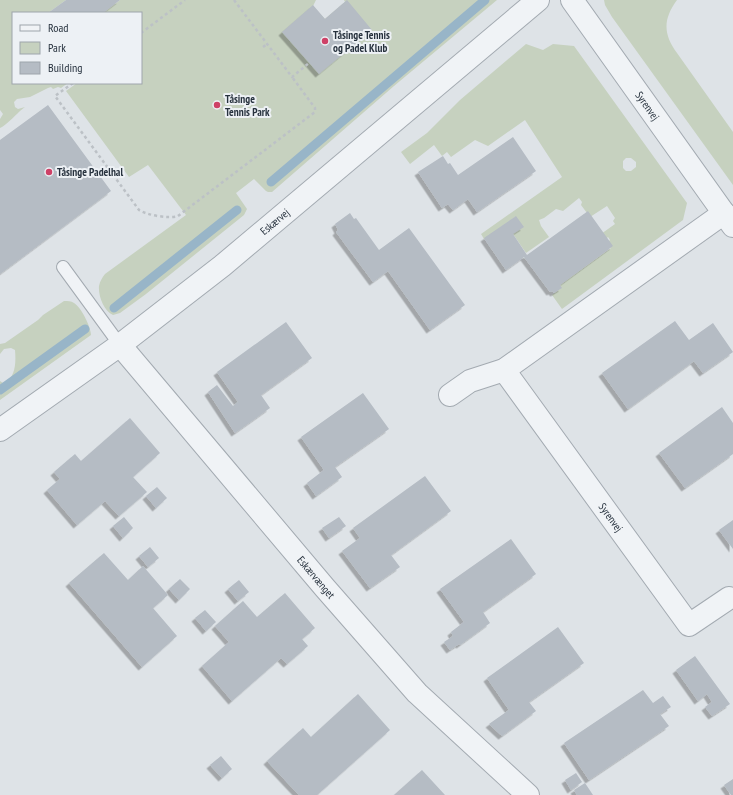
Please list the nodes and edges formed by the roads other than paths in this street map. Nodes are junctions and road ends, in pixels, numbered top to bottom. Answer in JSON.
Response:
{"nodes":[{"id":1,"x":538,"y":0,"type":"edge"},
{"id":2,"x":572,"y":0,"type":"edge"},
{"id":3,"x":728,"y":219,"type":"edge"},
{"id":4,"x":63,"y":267,"type":"dead end"},
{"id":5,"x":120,"y":345,"type":"junction"},
{"id":6,"x":504,"y":370,"type":"junction"},
{"id":7,"x":450,"y":395,"type":"dead end"},
{"id":8,"x":0,"y":430,"type":"edge"},
{"id":9,"x":729,"y":598,"type":"dead end"},
{"id":10,"x":528,"y":795,"type":"edge"}],
"edges":[{"from":1,"to":5,"type":"street","name":"Eskærvej"},
{"from":2,"to":3,"type":"street","name":"Syrenvej"},
{"from":3,"to":6,"type":"street","name":"Syrenvej"},
{"from":4,"to":5,"type":"lane"},
{"from":5,"to":8,"type":"street","name":"Eskærvej"},
{"from":5,"to":10,"type":"street","name":"Eskærvænget"},
{"from":6,"to":7,"type":"street","name":"Syrenvej"},
{"from":6,"to":9,"type":"street","name":"Syrenvej"}]}
